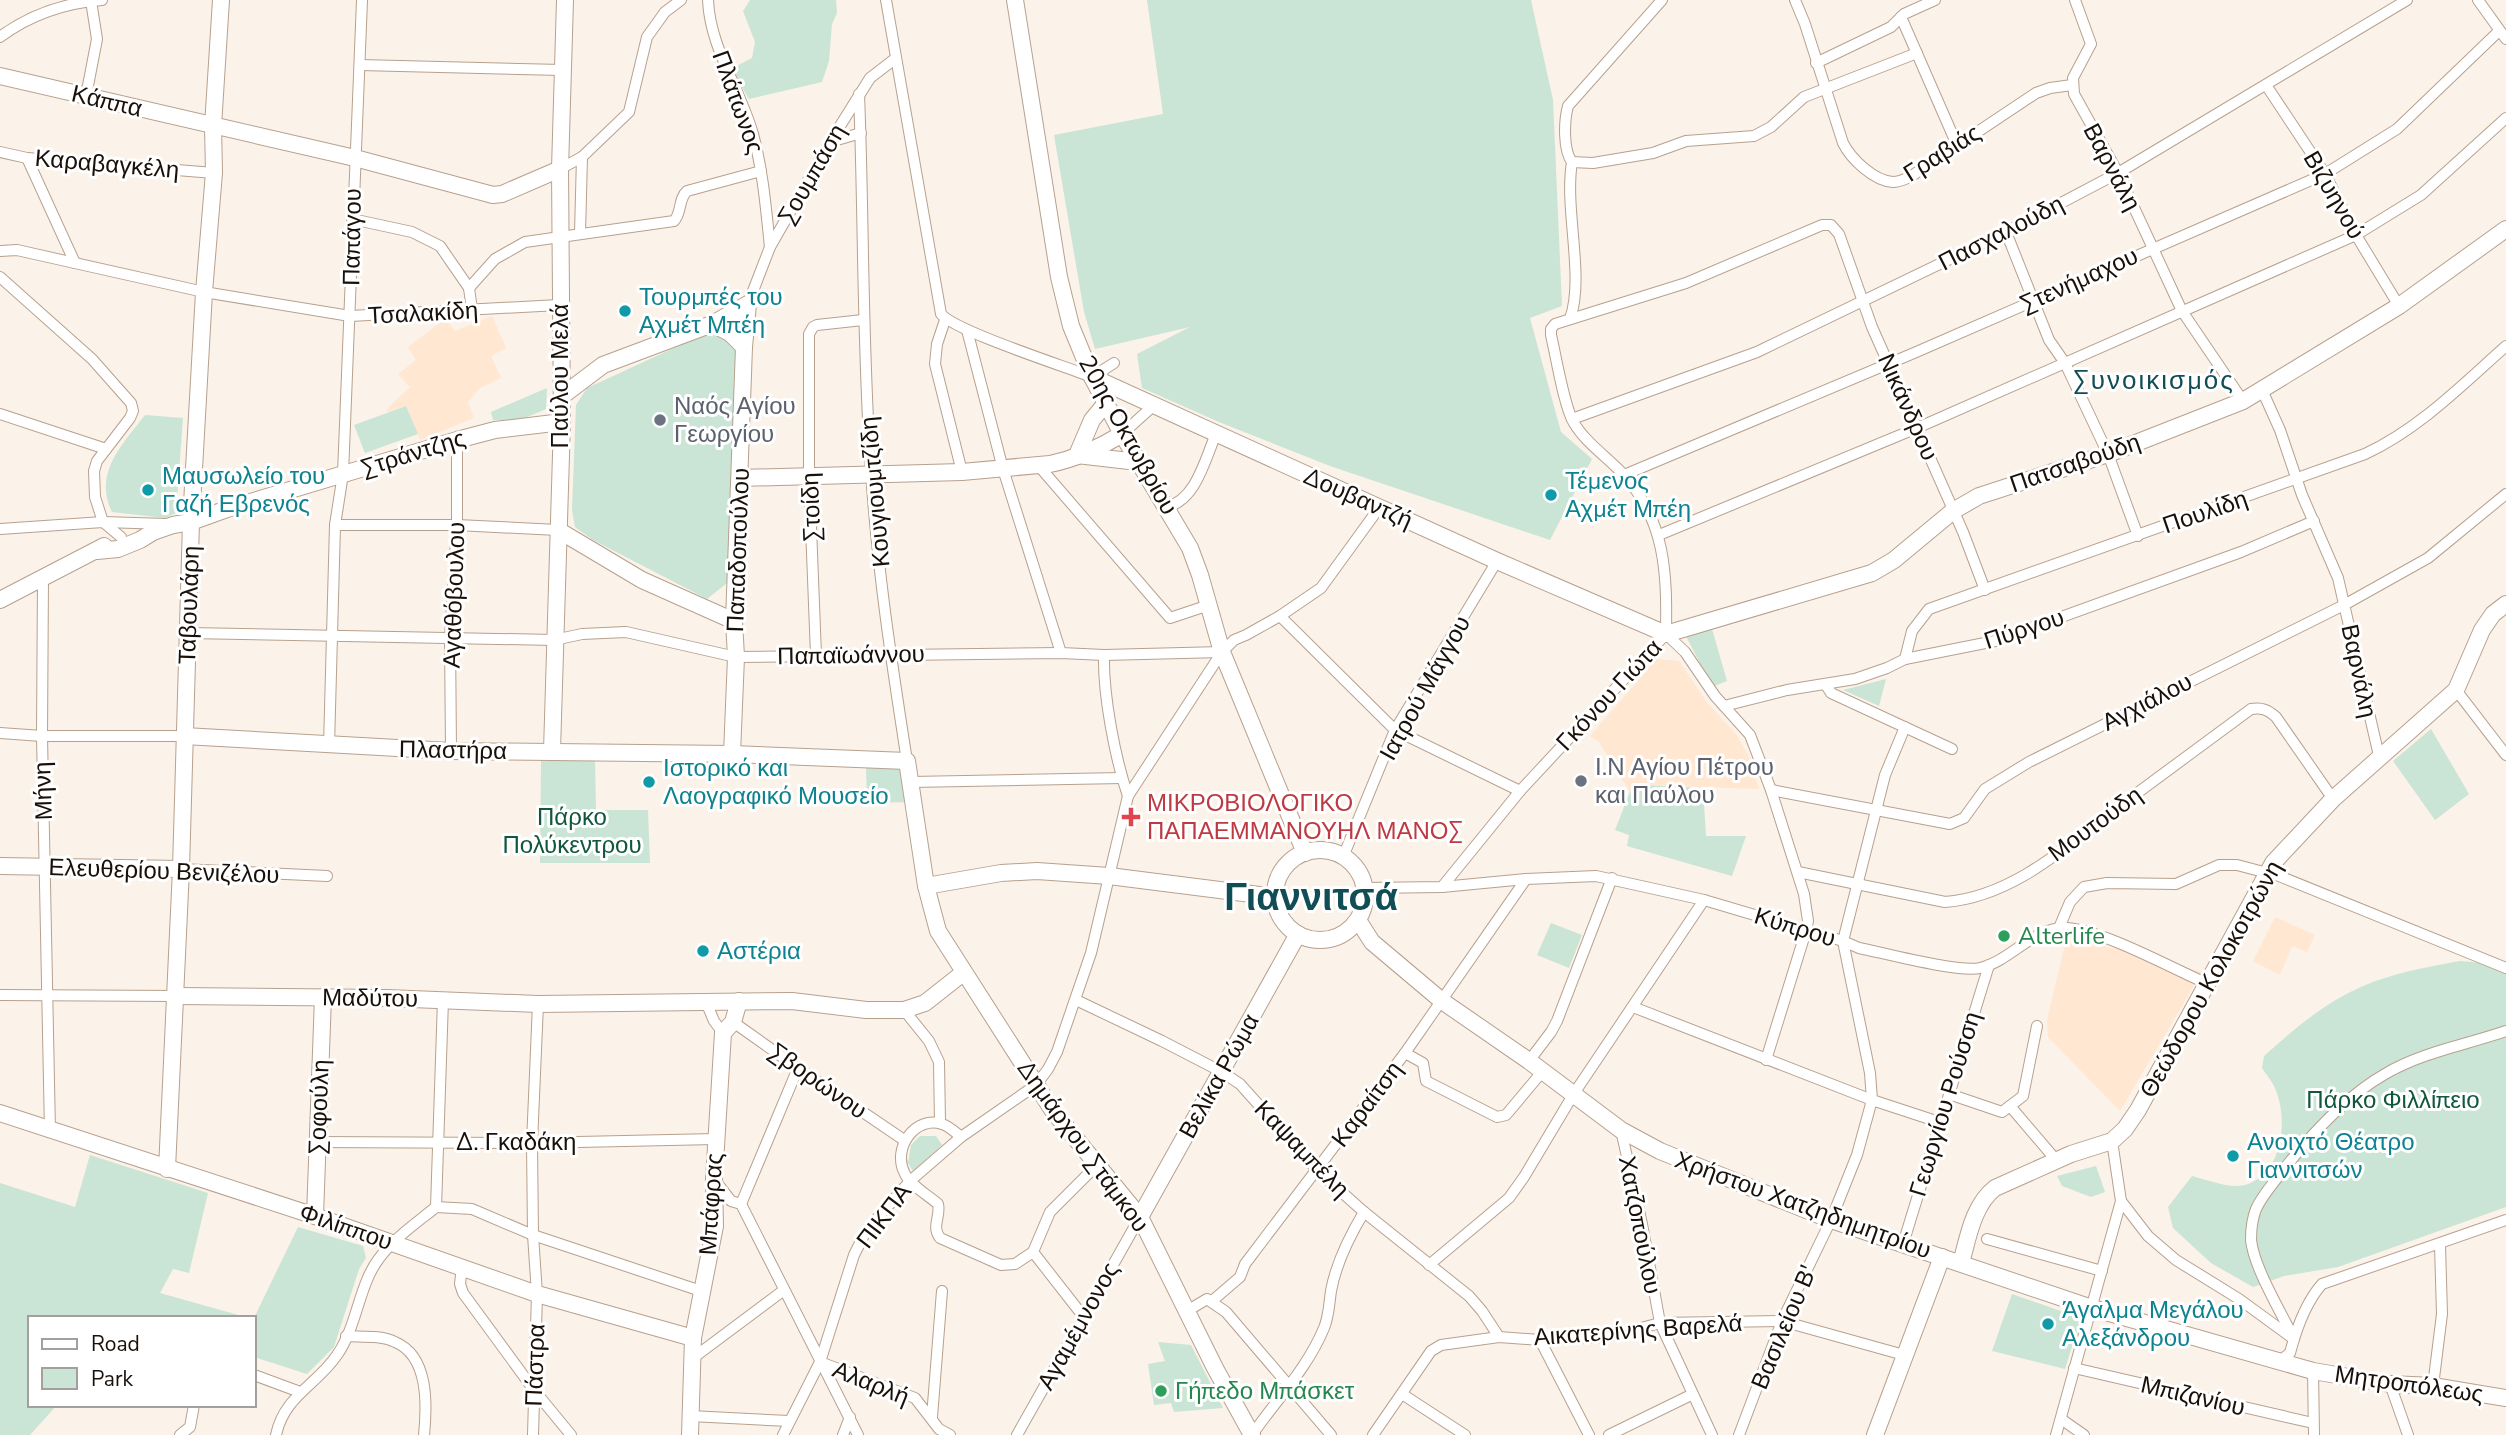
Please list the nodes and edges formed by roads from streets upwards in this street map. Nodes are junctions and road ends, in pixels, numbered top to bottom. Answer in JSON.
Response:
{"nodes":[{"id":1,"x":219,"y":0,"type":"edge"},
{"id":2,"x":362,"y":0,"type":"edge"},
{"id":3,"x":565,"y":0,"type":"edge"},
{"id":4,"x":681,"y":0,"type":"edge"},
{"id":5,"x":708,"y":0,"type":"edge"},
{"id":6,"x":886,"y":0,"type":"edge"},
{"id":7,"x":1014,"y":0,"type":"edge"},
{"id":8,"x":1662,"y":0,"type":"edge"},
{"id":9,"x":1796,"y":0,"type":"edge"},
{"id":10,"x":1935,"y":0,"type":"edge"},
{"id":11,"x":2075,"y":0,"type":"edge"},
{"id":12,"x":2407,"y":0,"type":"edge"},
{"id":13,"x":2478,"y":0,"type":"edge"},
{"id":14,"x":96,"y":1,"type":"edge"},
{"id":15,"x":1901,"y":17,"type":"junction"},
{"id":16,"x":0,"y":37,"type":"edge"},
{"id":17,"x":2504,"y":37,"type":"edge"},
{"id":18,"x":1917,"y":54,"type":"junction"},
{"id":19,"x":896,"y":58,"type":"junction"},
{"id":20,"x":1816,"y":63,"type":"junction"},
{"id":21,"x":360,"y":65,"type":"junction"},
{"id":22,"x":562,"y":70,"type":"junction"},
{"id":23,"x":0,"y":76,"type":"edge"},
{"id":24,"x":2072,"y":85,"type":"junction"},
{"id":25,"x":2266,"y":85,"type":"junction"},
{"id":26,"x":1826,"y":90,"type":"junction"},
{"id":27,"x":859,"y":94,"type":"junction"},
{"id":28,"x":86,"y":96,"type":"junction"},
{"id":29,"x":2506,"y":118,"type":"edge"},
{"id":30,"x":213,"y":126,"type":"junction"},
{"id":31,"x":861,"y":133,"type":"junction"},
{"id":32,"x":830,"y":142,"type":"junction"},
{"id":33,"x":1957,"y":145,"type":"junction"},
{"id":34,"x":0,"y":152,"type":"edge"},
{"id":35,"x":27,"y":158,"type":"junction"},
{"id":36,"x":355,"y":158,"type":"junction"},
{"id":37,"x":582,"y":158,"type":"junction"},
{"id":38,"x":1572,"y":162,"type":"junction"},
{"id":39,"x":560,"y":169,"type":"junction"},
{"id":40,"x":761,"y":170,"type":"junction"},
{"id":41,"x":214,"y":173,"type":"junction"},
{"id":42,"x":2118,"y":173,"type":"junction"},
{"id":43,"x":2325,"y":174,"type":"junction"},
{"id":44,"x":352,"y":219,"type":"junction"},
{"id":45,"x":2506,"y":229,"type":"edge"},
{"id":46,"x":2006,"y":232,"type":"junction"},
{"id":47,"x":580,"y":233,"type":"junction"},
{"id":48,"x":2356,"y":235,"type":"junction"},
{"id":49,"x":560,"y":236,"type":"junction"},
{"id":50,"x":770,"y":247,"type":"junction"},
{"id":51,"x":2153,"y":248,"type":"junction"},
{"id":52,"x":0,"y":251,"type":"edge"},
{"id":53,"x":75,"y":263,"type":"junction"},
{"id":54,"x":0,"y":277,"type":"edge"},
{"id":55,"x":469,"y":288,"type":"junction"},
{"id":56,"x":204,"y":292,"type":"junction"},
{"id":57,"x":2033,"y":300,"type":"junction"},
{"id":58,"x":1863,"y":301,"type":"junction"},
{"id":59,"x":748,"y":304,"type":"junction"},
{"id":60,"x":559,"y":305,"type":"junction"},
{"id":61,"x":2399,"y":306,"type":"junction"},
{"id":62,"x":472,"y":310,"type":"junction"},
{"id":63,"x":2182,"y":311,"type":"junction"},
{"id":64,"x":351,"y":316,"type":"junction"},
{"id":65,"x":1570,"y":319,"type":"junction"},
{"id":66,"x":863,"y":320,"type":"junction"},
{"id":67,"x":945,"y":320,"type":"junction"},
{"id":68,"x":712,"y":324,"type":"junction"},
{"id":69,"x":967,"y":330,"type":"junction"},
{"id":70,"x":2506,"y":346,"type":"edge"},
{"id":71,"x":744,"y":347,"type":"junction"},
{"id":72,"x":1114,"y":363,"type":"dead end"},
{"id":73,"x":2065,"y":363,"type":"junction"},
{"id":74,"x":1889,"y":364,"type":"junction"},
{"id":75,"x":1093,"y":377,"type":"junction"},
{"id":76,"x":2262,"y":390,"type":"junction"},
{"id":77,"x":562,"y":396,"type":"junction"},
{"id":78,"x":2243,"y":401,"type":"junction"},
{"id":79,"x":1106,"y":403,"type":"junction"},
{"id":80,"x":1153,"y":406,"type":"junction"},
{"id":81,"x":0,"y":414,"type":"edge"},
{"id":82,"x":1572,"y":419,"type":"junction"},
{"id":83,"x":562,"y":422,"type":"junction"},
{"id":84,"x":1917,"y":428,"type":"junction"},
{"id":85,"x":1122,"y":434,"type":"junction"},
{"id":86,"x":1216,"y":434,"type":"junction"},
{"id":87,"x":457,"y":440,"type":"junction"},
{"id":88,"x":106,"y":449,"type":"junction"},
{"id":89,"x":2108,"y":454,"type":"junction"},
{"id":90,"x":1077,"y":455,"type":"junction"},
{"id":91,"x":1138,"y":462,"type":"junction"},
{"id":92,"x":1038,"y":465,"type":"junction"},
{"id":93,"x":1003,"y":469,"type":"junction"},
{"id":94,"x":962,"y":472,"type":"junction"},
{"id":95,"x":343,"y":474,"type":"junction"},
{"id":96,"x":871,"y":474,"type":"junction"},
{"id":97,"x":1624,"y":475,"type":"junction"},
{"id":98,"x":809,"y":476,"type":"junction"},
{"id":99,"x":740,"y":478,"type":"junction"},
{"id":100,"x":2297,"y":480,"type":"junction"},
{"id":101,"x":2506,"y":494,"type":"edge"},
{"id":102,"x":1166,"y":507,"type":"junction"},
{"id":103,"x":1379,"y":508,"type":"junction"},
{"id":104,"x":1953,"y":511,"type":"junction"},
{"id":105,"x":2314,"y":521,"type":"junction"},
{"id":106,"x":103,"y":522,"type":"junction"},
{"id":107,"x":191,"y":522,"type":"junction"},
{"id":108,"x":173,"y":525,"type":"junction"},
{"id":109,"x":335,"y":525,"type":"junction"},
{"id":110,"x":457,"y":525,"type":"junction"},
{"id":111,"x":0,"y":529,"type":"edge"},
{"id":112,"x":121,"y":530,"type":"junction"},
{"id":113,"x":558,"y":530,"type":"junction"},
{"id":114,"x":148,"y":534,"type":"junction"},
{"id":115,"x":1659,"y":535,"type":"junction"},
{"id":116,"x":2138,"y":536,"type":"junction"},
{"id":117,"x":97,"y":551,"type":"junction"},
{"id":118,"x":1497,"y":561,"type":"junction"},
{"id":119,"x":43,"y":576,"type":"junction"},
{"id":120,"x":1985,"y":590,"type":"junction"},
{"id":121,"x":0,"y":600,"type":"edge"},
{"id":122,"x":2506,"y":604,"type":"edge"},
{"id":123,"x":1209,"y":605,"type":"junction"},
{"id":124,"x":2344,"y":605,"type":"junction"},
{"id":125,"x":1280,"y":615,"type":"junction"},
{"id":126,"x":734,"y":621,"type":"junction"},
{"id":127,"x":188,"y":633,"type":"junction"},
{"id":128,"x":1666,"y":634,"type":"junction"},
{"id":129,"x":333,"y":636,"type":"junction"},
{"id":130,"x":450,"y":638,"type":"junction"},
{"id":131,"x":554,"y":640,"type":"junction"},
{"id":132,"x":1223,"y":652,"type":"junction"},
{"id":133,"x":890,"y":653,"type":"junction"},
{"id":134,"x":1061,"y":653,"type":"junction"},
{"id":135,"x":817,"y":655,"type":"junction"},
{"id":136,"x":1104,"y":655,"type":"junction"},
{"id":137,"x":736,"y":657,"type":"junction"},
{"id":138,"x":1905,"y":659,"type":"junction"},
{"id":139,"x":1826,"y":685,"type":"junction"},
{"id":140,"x":2456,"y":690,"type":"junction"},
{"id":141,"x":1724,"y":705,"type":"junction"},
{"id":142,"x":1905,"y":727,"type":"junction"},
{"id":143,"x":1395,"y":730,"type":"junction"},
{"id":144,"x":0,"y":733,"type":"edge"},
{"id":145,"x":42,"y":736,"type":"junction"},
{"id":146,"x":184,"y":736,"type":"junction"},
{"id":147,"x":329,"y":746,"type":"junction"},
{"id":148,"x":1952,"y":749,"type":"dead end"},
{"id":149,"x":451,"y":751,"type":"junction"},
{"id":150,"x":552,"y":751,"type":"junction"},
{"id":151,"x":733,"y":754,"type":"junction"},
{"id":152,"x":2506,"y":755,"type":"edge"},
{"id":153,"x":2379,"y":756,"type":"junction"},
{"id":154,"x":907,"y":761,"type":"junction"},
{"id":155,"x":1122,"y":778,"type":"junction"},
{"id":156,"x":911,"y":782,"type":"junction"},
{"id":157,"x":1771,"y":790,"type":"junction"},
{"id":158,"x":1520,"y":791,"type":"junction"},
{"id":159,"x":1128,"y":796,"type":"junction"},
{"id":160,"x":2333,"y":799,"type":"junction"},
{"id":161,"x":1875,"y":810,"type":"junction"},
{"id":162,"x":1305,"y":853,"type":"junction"},
{"id":163,"x":1343,"y":857,"type":"junction"},
{"id":164,"x":0,"y":866,"type":"edge"},
{"id":165,"x":46,"y":867,"type":"junction"},
{"id":166,"x":181,"y":869,"type":"junction"},
{"id":167,"x":1798,"y":872,"type":"junction"},
{"id":168,"x":2266,"y":873,"type":"junction"},
{"id":169,"x":327,"y":876,"type":"dead end"},
{"id":170,"x":1108,"y":876,"type":"junction"},
{"id":171,"x":1612,"y":878,"type":"junction"},
{"id":172,"x":1526,"y":879,"type":"junction"},
{"id":173,"x":1856,"y":885,"type":"junction"},
{"id":174,"x":926,"y":886,"type":"junction"},
{"id":175,"x":1441,"y":887,"type":"junction"},
{"id":176,"x":1364,"y":888,"type":"junction"},
{"id":177,"x":1275,"y":897,"type":"junction"},
{"id":178,"x":1704,"y":900,"type":"junction"},
{"id":179,"x":1358,"y":920,"type":"junction"},
{"id":180,"x":2059,"y":928,"type":"junction"},
{"id":181,"x":1807,"y":931,"type":"junction"},
{"id":182,"x":1298,"y":934,"type":"junction"},
{"id":183,"x":1843,"y":941,"type":"junction"},
{"id":184,"x":1989,"y":965,"type":"junction"},
{"id":185,"x":2506,"y":968,"type":"edge"},
{"id":186,"x":963,"y":973,"type":"junction"},
{"id":187,"x":2206,"y":984,"type":"junction"},
{"id":188,"x":0,"y":995,"type":"edge"},
{"id":189,"x":46,"y":996,"type":"junction"},
{"id":190,"x":176,"y":996,"type":"junction"},
{"id":191,"x":323,"y":997,"type":"junction"},
{"id":192,"x":443,"y":1000,"type":"junction"},
{"id":193,"x":1076,"y":1000,"type":"junction"},
{"id":194,"x":739,"y":1001,"type":"junction"},
{"id":195,"x":1442,"y":1001,"type":"junction"},
{"id":196,"x":706,"y":1002,"type":"junction"},
{"id":197,"x":538,"y":1004,"type":"junction"},
{"id":198,"x":1633,"y":1007,"type":"junction"},
{"id":199,"x":904,"y":1010,"type":"junction"},
{"id":200,"x":2037,"y":1026,"type":"dead end"},
{"id":201,"x":728,"y":1027,"type":"junction"},
{"id":202,"x":2506,"y":1031,"type":"edge"},
{"id":203,"x":1405,"y":1053,"type":"junction"},
{"id":204,"x":1766,"y":1060,"type":"junction"},
{"id":205,"x":1529,"y":1061,"type":"junction"},
{"id":206,"x":798,"y":1068,"type":"junction"},
{"id":207,"x":1222,"y":1072,"type":"junction"},
{"id":208,"x":1542,"y":1072,"type":"junction"},
{"id":209,"x":1036,"y":1085,"type":"junction"},
{"id":210,"x":1949,"y":1094,"type":"junction"},
{"id":211,"x":1573,"y":1095,"type":"junction"},
{"id":212,"x":1872,"y":1100,"type":"junction"},
{"id":213,"x":2010,"y":1105,"type":"junction"},
{"id":214,"x":0,"y":1113,"type":"edge"},
{"id":215,"x":940,"y":1122,"type":"junction"},
{"id":216,"x":1939,"y":1122,"type":"junction"},
{"id":217,"x":1621,"y":1130,"type":"junction"},
{"id":218,"x":50,"y":1131,"type":"junction"},
{"id":219,"x":961,"y":1137,"type":"junction"},
{"id":220,"x":716,"y":1139,"type":"junction"},
{"id":221,"x":904,"y":1140,"type":"junction"},
{"id":222,"x":2112,"y":1141,"type":"junction"},
{"id":223,"x":317,"y":1142,"type":"junction"},
{"id":224,"x":438,"y":1142,"type":"junction"},
{"id":225,"x":532,"y":1143,"type":"junction"},
{"id":226,"x":2056,"y":1160,"type":"junction"},
{"id":227,"x":1097,"y":1165,"type":"junction"},
{"id":228,"x":167,"y":1169,"type":"junction"},
{"id":229,"x":1317,"y":1170,"type":"junction"},
{"id":230,"x":714,"y":1179,"type":"junction"},
{"id":231,"x":910,"y":1181,"type":"junction"},
{"id":232,"x":2121,"y":1201,"type":"junction"},
{"id":233,"x":741,"y":1204,"type":"junction"},
{"id":234,"x":436,"y":1208,"type":"junction"},
{"id":235,"x":1364,"y":1213,"type":"junction"},
{"id":236,"x":315,"y":1216,"type":"junction"},
{"id":237,"x":1140,"y":1217,"type":"junction"},
{"id":238,"x":1831,"y":1220,"type":"junction"},
{"id":239,"x":2506,"y":1220,"type":"edge"},
{"id":240,"x":533,"y":1235,"type":"junction"},
{"id":241,"x":1987,"y":1239,"type":"dead end"},
{"id":242,"x":392,"y":1243,"type":"junction"},
{"id":243,"x":1903,"y":1244,"type":"junction"},
{"id":244,"x":2440,"y":1245,"type":"junction"},
{"id":245,"x":1033,"y":1252,"type":"junction"},
{"id":246,"x":1942,"y":1257,"type":"junction"},
{"id":247,"x":1961,"y":1263,"type":"junction"},
{"id":248,"x":1429,"y":1265,"type":"junction"},
{"id":249,"x":462,"y":1266,"type":"junction"},
{"id":250,"x":2102,"y":1271,"type":"junction"},
{"id":251,"x":784,"y":1290,"type":"junction"},
{"id":252,"x":701,"y":1291,"type":"junction"},
{"id":253,"x":942,"y":1291,"type":"dead end"},
{"id":254,"x":537,"y":1294,"type":"junction"},
{"id":255,"x":1210,"y":1300,"type":"junction"},
{"id":256,"x":2092,"y":1308,"type":"junction"},
{"id":257,"x":1187,"y":1311,"type":"junction"},
{"id":258,"x":1083,"y":1316,"type":"junction"},
{"id":259,"x":1782,"y":1321,"type":"junction"},
{"id":260,"x":1660,"y":1324,"type":"junction"},
{"id":261,"x":346,"y":1336,"type":"junction"},
{"id":262,"x":1499,"y":1337,"type":"junction"},
{"id":263,"x":693,"y":1338,"type":"junction"},
{"id":264,"x":2294,"y":1339,"type":"junction"},
{"id":265,"x":1540,"y":1340,"type":"junction"},
{"id":266,"x":1904,"y":1355,"type":"junction"},
{"id":267,"x":693,"y":1358,"type":"junction"},
{"id":268,"x":2281,"y":1360,"type":"junction"},
{"id":269,"x":820,"y":1362,"type":"junction"},
{"id":270,"x":2074,"y":1368,"type":"junction"},
{"id":271,"x":2313,"y":1371,"type":"junction"},
{"id":272,"x":256,"y":1376,"type":"edge"},
{"id":273,"x":2389,"y":1384,"type":"junction"},
{"id":274,"x":2433,"y":1386,"type":"junction"},
{"id":275,"x":1289,"y":1388,"type":"junction"},
{"id":276,"x":534,"y":1390,"type":"junction"},
{"id":277,"x":300,"y":1392,"type":"junction"},
{"id":278,"x":1402,"y":1394,"type":"junction"},
{"id":279,"x":1691,"y":1395,"type":"junction"},
{"id":280,"x":2506,"y":1398,"type":"edge"},
{"id":281,"x":194,"y":1407,"type":"edge"},
{"id":282,"x":691,"y":1416,"type":"junction"},
{"id":283,"x":850,"y":1417,"type":"junction"},
{"id":284,"x":932,"y":1417,"type":"junction"},
{"id":285,"x":2061,"y":1419,"type":"junction"},
{"id":286,"x":789,"y":1421,"type":"junction"},
{"id":287,"x":2313,"y":1423,"type":"junction"},
{"id":288,"x":942,"y":1433,"type":"edge"},
{"id":289,"x":1876,"y":1433,"type":"edge"},
{"id":290,"x":180,"y":1435,"type":"edge"},
{"id":291,"x":276,"y":1435,"type":"edge"},
{"id":292,"x":424,"y":1435,"type":"edge"},
{"id":293,"x":533,"y":1435,"type":"edge"},
{"id":294,"x":571,"y":1435,"type":"edge"},
{"id":295,"x":690,"y":1435,"type":"edge"},
{"id":296,"x":783,"y":1435,"type":"edge"},
{"id":297,"x":843,"y":1435,"type":"edge"},
{"id":298,"x":859,"y":1435,"type":"edge"},
{"id":299,"x":1017,"y":1435,"type":"edge"},
{"id":300,"x":1252,"y":1435,"type":"edge"},
{"id":301,"x":1331,"y":1435,"type":"edge"},
{"id":302,"x":1373,"y":1435,"type":"edge"},
{"id":303,"x":1465,"y":1435,"type":"edge"},
{"id":304,"x":1589,"y":1435,"type":"edge"},
{"id":305,"x":1609,"y":1435,"type":"edge"},
{"id":306,"x":1712,"y":1435,"type":"edge"},
{"id":307,"x":1739,"y":1435,"type":"edge"},
{"id":308,"x":2056,"y":1435,"type":"edge"},
{"id":309,"x":2084,"y":1435,"type":"edge"},
{"id":310,"x":2314,"y":1435,"type":"edge"},
{"id":311,"x":2408,"y":1435,"type":"edge"}],
"edges":[{"from":1,"to":30,"type":"street","name":"Ταβουλάρη"},
{"from":2,"to":21,"type":"street","name":"Παπάγου"},
{"from":3,"to":22,"type":"street","name":"Παύλου Μελά"},
{"from":4,"to":37,"type":"street"},
{"from":5,"to":40,"type":"street","name":"Πλάτωνος"},
{"from":6,"to":19,"type":"street"},
{"from":7,"to":75,"type":"street","name":"20ης Οκτωβρίου"},
{"from":8,"to":38,"type":"street"},
{"from":9,"to":20,"type":"street","name":"Γραβιάς"},
{"from":10,"to":15,"type":"street"},
{"from":11,"to":24,"type":"street"},
{"from":12,"to":25,"type":"street","name":"Πασχαλούδη"},
{"from":13,"to":17,"type":"street"},
{"from":14,"to":16,"type":"street"},
{"from":14,"to":28,"type":"street"},
{"from":15,"to":18,"type":"street"},
{"from":15,"to":20,"type":"street"},
{"from":17,"to":43,"type":"street","name":"Στενήμαχου"},
{"from":18,"to":26,"type":"street"},
{"from":18,"to":33,"type":"street"},
{"from":19,"to":27,"type":"street","name":"Σουμπάση"},
{"from":19,"to":67,"type":"street"},
{"from":20,"to":26,"type":"street","name":"Γραβιάς"},
{"from":21,"to":22,"type":"street"},
{"from":21,"to":36,"type":"street","name":"Παπάγου"},
{"from":22,"to":39,"type":"street","name":"Παύλου Μελά"},
{"from":23,"to":28,"type":"street","name":"Κάππα"},
{"from":24,"to":33,"type":"street","name":"Γραβιάς"},
{"from":24,"to":42,"type":"street","name":"Βαρνάλη"},
{"from":25,"to":42,"type":"street","name":"Πασχαλούδη"},
{"from":25,"to":43,"type":"street","name":"Βιζυηνού"},
{"from":26,"to":33,"type":"street","name":"Γραβιάς"},
{"from":26,"to":38,"type":"street"},
{"from":27,"to":31,"type":"street","name":"Κουγιουμτζίδη"},
{"from":27,"to":32,"type":"street","name":"Σουμπάση"},
{"from":28,"to":30,"type":"street","name":"Κάππα"},
{"from":29,"to":48,"type":"street"},
{"from":30,"to":36,"type":"street","name":"Κάππα"},
{"from":30,"to":41,"type":"street","name":"Ταβουλάρη"},
{"from":31,"to":32,"type":"street"},
{"from":31,"to":66,"type":"street","name":"Κουγιουμτζίδη"},
{"from":32,"to":50,"type":"street","name":"Σουμπάση"},
{"from":34,"to":35,"type":"street","name":"Καραβαγκέλη"},
{"from":35,"to":41,"type":"street","name":"Καραβαγκέλη"},
{"from":35,"to":53,"type":"street"},
{"from":36,"to":39,"type":"street","name":"Κάππα"},
{"from":36,"to":44,"type":"street","name":"Παπάγου"},
{"from":37,"to":39,"type":"street"},
{"from":37,"to":47,"type":"street"},
{"from":38,"to":65,"type":"street"},
{"from":39,"to":49,"type":"street","name":"Παύλου Μελά"},
{"from":40,"to":47,"type":"street"},
{"from":40,"to":50,"type":"street","name":"Πλάτωνος"},
{"from":41,"to":56,"type":"street","name":"Ταβουλάρη"},
{"from":42,"to":46,"type":"street","name":"Πασχαλούδη"},
{"from":42,"to":51,"type":"street","name":"Βαρνάλη"},
{"from":43,"to":48,"type":"street","name":"Βιζυηνού"},
{"from":43,"to":51,"type":"street","name":"Στενήμαχου"},
{"from":44,"to":55,"type":"street"},
{"from":44,"to":64,"type":"street","name":"Παπάγου"},
{"from":45,"to":61,"type":"street","name":"Πατσαβούδη"},
{"from":46,"to":57,"type":"street"},
{"from":46,"to":58,"type":"street","name":"Πασχαλούδη"},
{"from":47,"to":49,"type":"street"},
{"from":48,"to":61,"type":"street","name":"Βιζυηνού"},
{"from":48,"to":63,"type":"street"},
{"from":49,"to":55,"type":"street"},
{"from":49,"to":60,"type":"street","name":"Παύλου Μελά"},
{"from":50,"to":59,"type":"street","name":"Σουμπάση"},
{"from":51,"to":57,"type":"street","name":"Στενήμαχου"},
{"from":51,"to":63,"type":"street","name":"Βαρνάλη"},
{"from":52,"to":53,"type":"street","name":"Τσαλακίδη"},
{"from":53,"to":56,"type":"street","name":"Τσαλακίδη"},
{"from":54,"to":88,"type":"street"},
{"from":55,"to":62,"type":"street"},
{"from":56,"to":64,"type":"street","name":"Τσαλακίδη"},
{"from":56,"to":107,"type":"street","name":"Ταβουλάρη"},
{"from":57,"to":73,"type":"street"},
{"from":57,"to":74,"type":"street","name":"Στενήμαχου"},
{"from":58,"to":65,"type":"street","name":"Νικάνδρου"},
{"from":58,"to":74,"type":"street","name":"Νικάνδρου"},
{"from":58,"to":82,"type":"street","name":"Πασχαλούδη"},
{"from":59,"to":68,"type":"street"},
{"from":59,"to":71,"type":"street","name":"Παπαδοπούλου"},
{"from":60,"to":62,"type":"street","name":"Τσαλακίδη"},
{"from":60,"to":77,"type":"street","name":"Παύλου Μελά"},
{"from":61,"to":76,"type":"street","name":"Πατσαβούδη"},
{"from":62,"to":64,"type":"street","name":"Τσαλακίδη"},
{"from":63,"to":73,"type":"street"},
{"from":63,"to":78,"type":"street","name":"Βαρνάλη"},
{"from":64,"to":95,"type":"street","name":"Παπάγου"},
{"from":65,"to":82,"type":"street","name":"Γκόνου Γιώτα"},
{"from":66,"to":96,"type":"street","name":"Κουγιουμτζίδη"},
{"from":66,"to":98,"type":"street","name":"Στοίδη"},
{"from":67,"to":69,"type":"street"},
{"from":67,"to":94,"type":"street"},
{"from":68,"to":71,"type":"street"},
{"from":68,"to":77,"type":"street"},
{"from":69,"to":75,"type":"street"},
{"from":69,"to":93,"type":"street"},
{"from":70,"to":100,"type":"street","name":"Πουλίδη"},
{"from":71,"to":99,"type":"street","name":"Παπαδοπούλου"},
{"from":72,"to":75,"type":"street"},
{"from":73,"to":84,"type":"street"},
{"from":73,"to":89,"type":"street"},
{"from":74,"to":84,"type":"street","name":"Νικάνδρου"},
{"from":74,"to":97,"type":"street","name":"Στενήμαχου"},
{"from":75,"to":79,"type":"street","name":"20ης Οκτωβρίου"},
{"from":75,"to":80,"type":"street","name":"Δουβαντζή"},
{"from":76,"to":78,"type":"street","name":"Πατσαβούδη"},
{"from":76,"to":100,"type":"street","name":"Βαρνάλη"},
{"from":77,"to":83,"type":"street","name":"Παύλου Μελά"},
{"from":78,"to":89,"type":"street","name":"Πατσαβούδη"},
{"from":79,"to":85,"type":"street","name":"20ης Οκτωβρίου"},
{"from":79,"to":90,"type":"street"},
{"from":80,"to":85,"type":"street"},
{"from":80,"to":86,"type":"street","name":"Δουβαντζή"},
{"from":81,"to":88,"type":"street"},
{"from":82,"to":97,"type":"street","name":"Γκόνου Γιώτα"},
{"from":83,"to":87,"type":"street","name":"Στράντζης"},
{"from":83,"to":113,"type":"street","name":"Παύλου Μελά"},
{"from":84,"to":104,"type":"street","name":"Νικάνδρου"},
{"from":84,"to":115,"type":"street"},
{"from":85,"to":90,"type":"street"},
{"from":85,"to":91,"type":"street","name":"20ης Οκτωβρίου"},
{"from":86,"to":102,"type":"street"},
{"from":86,"to":103,"type":"street","name":"Δουβαντζή"},
{"from":87,"to":95,"type":"street","name":"Στράντζης"},
{"from":87,"to":110,"type":"street","name":"Αγαθόβουλου"},
{"from":88,"to":106,"type":"street"},
{"from":89,"to":104,"type":"street","name":"Πατσαβούδη"},
{"from":89,"to":116,"type":"street"},
{"from":90,"to":91,"type":"street"},
{"from":90,"to":92,"type":"street"},
{"from":91,"to":102,"type":"street","name":"20ης Οκτωβρίου"},
{"from":92,"to":93,"type":"street"},
{"from":92,"to":123,"type":"street"},
{"from":93,"to":94,"type":"street"},
{"from":93,"to":134,"type":"street"},
{"from":94,"to":96,"type":"street"},
{"from":95,"to":107,"type":"street","name":"Στράντζης"},
{"from":95,"to":109,"type":"street","name":"Παπάγου"},
{"from":96,"to":98,"type":"street"},
{"from":96,"to":133,"type":"street","name":"Κουγιουμτζίδη"},
{"from":97,"to":115,"type":"street","name":"Γκόνου Γιώτα"},
{"from":98,"to":99,"type":"street"},
{"from":98,"to":135,"type":"street","name":"Στοίδη"},
{"from":99,"to":126,"type":"street","name":"Παπαδοπούλου"},
{"from":100,"to":105,"type":"street","name":"Βαρνάλη"},
{"from":100,"to":116,"type":"street","name":"Πουλίδη"},
{"from":101,"to":124,"type":"street","name":"Αγχιάλου"},
{"from":102,"to":123,"type":"street","name":"20ης Οκτωβρίου"},
{"from":103,"to":118,"type":"street","name":"Δουβαντζή"},
{"from":103,"to":125,"type":"street"},
{"from":104,"to":120,"type":"street","name":"Νικάνδρου"},
{"from":104,"to":128,"type":"street","name":"Πατσαβούδη"},
{"from":105,"to":124,"type":"street","name":"Βαρνάλη"},
{"from":105,"to":138,"type":"street","name":"Πύργου"},
{"from":106,"to":111,"type":"street"},
{"from":106,"to":112,"type":"street"},
{"from":107,"to":108,"type":"street","name":"Στράντζης"},
{"from":107,"to":127,"type":"street","name":"Ταβουλάρη"},
{"from":108,"to":112,"type":"street"},
{"from":108,"to":114,"type":"street","name":"Στράντζης"},
{"from":109,"to":110,"type":"street"},
{"from":109,"to":129,"type":"street","name":"Παπάγου"},
{"from":110,"to":113,"type":"street"},
{"from":110,"to":130,"type":"street","name":"Αγαθόβουλου"},
{"from":112,"to":114,"type":"street","name":"Στράντζης"},
{"from":112,"to":117,"type":"street","name":"Στράντζης"},
{"from":113,"to":126,"type":"street"},
{"from":113,"to":131,"type":"street","name":"Παύλου Μελά"},
{"from":114,"to":117,"type":"street","name":"Στράντζης"},
{"from":115,"to":128,"type":"street","name":"Γκόνου Γιώτα"},
{"from":116,"to":120,"type":"street","name":"Πουλίδη"},
{"from":117,"to":119,"type":"street","name":"Στράντζης"},
{"from":118,"to":128,"type":"street","name":"Δουβαντζή"},
{"from":118,"to":143,"type":"street","name":"Ιατρού Μάγγου"},
{"from":119,"to":121,"type":"street","name":"Στράντζης"},
{"from":119,"to":145,"type":"street","name":"Μήνη"},
{"from":120,"to":138,"type":"street","name":"Πουλίδη"},
{"from":122,"to":140,"type":"street","name":"Θεώδορου Κολοκοτρώνη"},
{"from":123,"to":132,"type":"street","name":"20ης Οκτωβρίου"},
{"from":124,"to":153,"type":"street","name":"Βαρνάλη"},
{"from":124,"to":161,"type":"street","name":"Αγχιάλου"},
{"from":125,"to":132,"type":"street"},
{"from":125,"to":143,"type":"street"},
{"from":126,"to":137,"type":"street","name":"Παπαδοπούλου"},
{"from":127,"to":129,"type":"street","name":"Παπαϊωάννου"},
{"from":127,"to":146,"type":"street","name":"Ταβουλάρη"},
{"from":128,"to":141,"type":"street"},
{"from":128,"to":158,"type":"street","name":"Γκόνου Γιώτα"},
{"from":129,"to":130,"type":"street","name":"Παπαϊωάννου"},
{"from":129,"to":147,"type":"street","name":"Παπάγου"},
{"from":130,"to":131,"type":"street","name":"Παπαϊωάννου"},
{"from":130,"to":149,"type":"street","name":"Αγαθόβουλου"},
{"from":131,"to":137,"type":"street","name":"Παπαϊωάννου"},
{"from":131,"to":150,"type":"street","name":"Παύλου Μελά"},
{"from":132,"to":136,"type":"street","name":"Παπαϊωάννου"},
{"from":132,"to":159,"type":"street"},
{"from":132,"to":162,"type":"street","name":"20ης Οκτωβρίου"},
{"from":133,"to":134,"type":"street","name":"Παπαϊωάννου"},
{"from":133,"to":135,"type":"street","name":"Παπαϊωάννου"},
{"from":133,"to":154,"type":"street","name":"Κουγιουμτζίδη"},
{"from":134,"to":136,"type":"street","name":"Παπαϊωάννου"},
{"from":135,"to":137,"type":"street","name":"Παπαϊωάννου"},
{"from":136,"to":155,"type":"street"},
{"from":137,"to":151,"type":"street","name":"Παπαδοπούλου"},
{"from":138,"to":139,"type":"street","name":"Πύργου"},
{"from":139,"to":141,"type":"street","name":"Πύργου"},
{"from":139,"to":142,"type":"street"},
{"from":140,"to":152,"type":"street"},
{"from":140,"to":153,"type":"street","name":"Θεώδορου Κολοκοτρώνη"},
{"from":141,"to":157,"type":"street"},
{"from":142,"to":148,"type":"street"},
{"from":142,"to":161,"type":"street"},
{"from":143,"to":158,"type":"street"},
{"from":143,"to":163,"type":"street","name":"Ιατρού Μάγγου"},
{"from":144,"to":145,"type":"street","name":"Πλαστήρα"},
{"from":145,"to":146,"type":"street","name":"Πλαστήρα"},
{"from":145,"to":165,"type":"street","name":"Μήνη"},
{"from":146,"to":147,"type":"street","name":"Πλαστήρα"},
{"from":146,"to":166,"type":"street","name":"Ταβουλάρη"},
{"from":147,"to":149,"type":"street","name":"Πλαστήρα"},
{"from":149,"to":150,"type":"street","name":"Πλαστήρα"},
{"from":150,"to":151,"type":"street","name":"Πλαστήρα"},
{"from":151,"to":154,"type":"street","name":"Πλαστήρα"},
{"from":153,"to":160,"type":"street","name":"Θεώδορου Κολοκοτρώνη"},
{"from":154,"to":156,"type":"street","name":"Κουγιουμτζίδη"},
{"from":155,"to":156,"type":"street"},
{"from":155,"to":159,"type":"street"},
{"from":156,"to":174,"type":"street","name":"Κουγιουμτζίδη"},
{"from":157,"to":161,"type":"street","name":"Αγχιάλου"},
{"from":157,"to":167,"type":"street"},
{"from":158,"to":175,"type":"street","name":"Γκόνου Γιώτα"},
{"from":159,"to":170,"type":"street"},
{"from":160,"to":168,"type":"street","name":"Θεώδορου Κολοκοτρώνη"},
{"from":160,"to":173,"type":"street","name":"Μουτούδη"},
{"from":161,"to":173,"type":"street"},
{"from":162,"to":163,"type":"street"},
{"from":162,"to":177,"type":"street"},
{"from":163,"to":176,"type":"street"},
{"from":164,"to":165,"type":"street","name":"Ελευθερίου Βενιζέλου"},
{"from":165,"to":166,"type":"street","name":"Ελευθερίου Βενιζέλου"},
{"from":165,"to":189,"type":"street","name":"Μήνη"},
{"from":166,"to":169,"type":"street","name":"Ελευθερίου Βενιζέλου"},
{"from":166,"to":190,"type":"street","name":"Ταβουλάρη"},
{"from":167,"to":173,"type":"street","name":"Μουτούδη"},
{"from":167,"to":181,"type":"street"},
{"from":168,"to":180,"type":"street"},
{"from":168,"to":185,"type":"street"},
{"from":168,"to":187,"type":"street","name":"Θεώδορου Κολοκοτρώνη"},
{"from":170,"to":174,"type":"street"},
{"from":170,"to":177,"type":"street"},
{"from":170,"to":193,"type":"street"},
{"from":171,"to":172,"type":"street","name":"Κύπρου"},
{"from":171,"to":178,"type":"street","name":"Κύπρου"},
{"from":171,"to":205,"type":"street"},
{"from":172,"to":175,"type":"street","name":"Κύπρου"},
{"from":172,"to":195,"type":"street","name":"Καραίτση"},
{"from":173,"to":183,"type":"street"},
{"from":174,"to":186,"type":"street","name":"Δημάρχου Στάμκου"},
{"from":175,"to":176,"type":"street","name":"Κύπρου"},
{"from":176,"to":179,"type":"street"},
{"from":177,"to":182,"type":"street"},
{"from":178,"to":181,"type":"street","name":"Κύπρου"},
{"from":178,"to":198,"type":"street"},
{"from":179,"to":182,"type":"street"},
{"from":179,"to":195,"type":"street","name":"Χρήστου Χατζηδημητρίου"},
{"from":180,"to":184,"type":"street","name":"Κύπρου"},
{"from":180,"to":187,"type":"street"},
{"from":181,"to":183,"type":"street","name":"Κύπρου"},
{"from":181,"to":204,"type":"street"},
{"from":182,"to":207,"type":"street","name":"Βελίκα Ρώμα"},
{"from":183,"to":184,"type":"street","name":"Κύπρου"},
{"from":183,"to":212,"type":"street"},
{"from":184,"to":210,"type":"street","name":"Γεωργίου Ρούσση"},
{"from":186,"to":199,"type":"street"},
{"from":186,"to":209,"type":"street","name":"Δημάρχου Στάμκου"},
{"from":187,"to":222,"type":"street","name":"Θεώδορου Κολοκοτρώνη"},
{"from":188,"to":189,"type":"street","name":"Μαδύτου"},
{"from":189,"to":190,"type":"street","name":"Μαδύτου"},
{"from":189,"to":218,"type":"street","name":"Μήνη"},
{"from":190,"to":191,"type":"street","name":"Μαδύτου"},
{"from":190,"to":228,"type":"street","name":"Ταβουλάρη"},
{"from":191,"to":192,"type":"street","name":"Μαδύτου"},
{"from":191,"to":223,"type":"street","name":"Σοφούλη"},
{"from":192,"to":197,"type":"street","name":"Μαδύτου"},
{"from":192,"to":224,"type":"street"},
{"from":193,"to":207,"type":"street","name":"Καψαμπέλη"},
{"from":193,"to":209,"type":"street"},
{"from":194,"to":196,"type":"street","name":"Μαδύτου"},
{"from":194,"to":199,"type":"street","name":"Μαδύτου"},
{"from":194,"to":201,"type":"street","name":"Μπάφρας"},
{"from":195,"to":203,"type":"street","name":"Καραίτση"},
{"from":195,"to":205,"type":"street","name":"Χρήστου Χατζηδημητρίου"},
{"from":196,"to":197,"type":"street","name":"Μαδύτου"},
{"from":196,"to":201,"type":"street"},
{"from":197,"to":225,"type":"street"},
{"from":198,"to":204,"type":"street"},
{"from":198,"to":211,"type":"street"},
{"from":199,"to":215,"type":"street"},
{"from":200,"to":213,"type":"street"},
{"from":201,"to":206,"type":"street","name":"Σβορώνου"},
{"from":201,"to":220,"type":"street","name":"Μπάφρας"},
{"from":202,"to":264,"type":"street"},
{"from":203,"to":208,"type":"street"},
{"from":203,"to":229,"type":"street","name":"Καραίτση"},
{"from":204,"to":212,"type":"street"},
{"from":205,"to":208,"type":"street","name":"Χρήστου Χατζηδημητρίου"},
{"from":206,"to":221,"type":"street","name":"Σβορώνου"},
{"from":206,"to":233,"type":"street"},
{"from":207,"to":229,"type":"street","name":"Καψαμπέλη"},
{"from":207,"to":237,"type":"street","name":"Βελίκα Ρώμα"},
{"from":208,"to":211,"type":"street","name":"Χρήστου Χατζηδημητρίου"},
{"from":209,"to":219,"type":"street","name":"ΠΙΚΠΑ"},
{"from":209,"to":227,"type":"street","name":"Δημάρχου Στάμκου"},
{"from":210,"to":213,"type":"street"},
{"from":210,"to":216,"type":"street","name":"Γεωργίου Ρούσση"},
{"from":211,"to":217,"type":"street","name":"Χρήστου Χατζηδημητρίου"},
{"from":211,"to":248,"type":"street"},
{"from":212,"to":216,"type":"street"},
{"from":212,"to":238,"type":"street","name":"Βασιλείου Β'"},
{"from":213,"to":226,"type":"street"},
{"from":214,"to":218,"type":"street","name":"Φιλίππου"},
{"from":215,"to":219,"type":"street"},
{"from":215,"to":221,"type":"street"},
{"from":216,"to":243,"type":"street","name":"Γεωργίου Ρούσση"},
{"from":217,"to":238,"type":"street","name":"Χρήστου Χατζηδημητρίου"},
{"from":217,"to":260,"type":"street","name":"Χατζοπούλου"},
{"from":218,"to":228,"type":"street","name":"Φιλίππου"},
{"from":219,"to":231,"type":"street","name":"ΠΙΚΠΑ"},
{"from":220,"to":225,"type":"street","name":"Δ. Γκαδάκη"},
{"from":220,"to":230,"type":"street","name":"Μπάφρας"},
{"from":221,"to":231,"type":"street"},
{"from":222,"to":226,"type":"street"},
{"from":222,"to":232,"type":"street"},
{"from":223,"to":224,"type":"street","name":"Δ. Γκαδάκη"},
{"from":223,"to":236,"type":"street","name":"Σοφούλη"},
{"from":224,"to":225,"type":"street","name":"Δ. Γκαδάκη"},
{"from":224,"to":234,"type":"street"},
{"from":225,"to":240,"type":"street"},
{"from":226,"to":247,"type":"street"},
{"from":227,"to":237,"type":"street","name":"Δημάρχου Στάμκου"},
{"from":227,"to":245,"type":"street"},
{"from":228,"to":236,"type":"street","name":"Φιλίππου"},
{"from":229,"to":235,"type":"street","name":"Καψαμπέλη"},
{"from":229,"to":255,"type":"street","name":"Καραίτση"},
{"from":230,"to":233,"type":"street"},
{"from":230,"to":252,"type":"street","name":"Μπάφρας"},
{"from":231,"to":245,"type":"street"},
{"from":231,"to":269,"type":"street","name":"ΠΙΚΠΑ"},
{"from":232,"to":250,"type":"street"},
{"from":232,"to":264,"type":"street"},
{"from":233,"to":251,"type":"street"},
{"from":234,"to":240,"type":"street"},
{"from":234,"to":242,"type":"street"},
{"from":235,"to":248,"type":"street","name":"Καψαμπέλη"},
{"from":235,"to":275,"type":"street"},
{"from":236,"to":242,"type":"street","name":"Φιλίππου"},
{"from":237,"to":257,"type":"street","name":"Δημάρχου Στάμκου"},
{"from":237,"to":258,"type":"street","name":"Αγαμέμνονος"},
{"from":238,"to":243,"type":"street","name":"Χρήστου Χατζηδημητρίου"},
{"from":238,"to":259,"type":"street","name":"Βασιλείου Β'"},
{"from":239,"to":244,"type":"street"},
{"from":240,"to":252,"type":"street"},
{"from":240,"to":254,"type":"street"},
{"from":241,"to":250,"type":"street"},
{"from":242,"to":249,"type":"street","name":"Φιλίππου"},
{"from":242,"to":261,"type":"street"},
{"from":243,"to":246,"type":"street","name":"Χρήστου Χατζηδημητρίου"},
{"from":244,"to":264,"type":"street"},
{"from":244,"to":274,"type":"street"},
{"from":245,"to":258,"type":"street"},
{"from":246,"to":247,"type":"street","name":"Χρήστου Χατζηδημητρίου"},
{"from":246,"to":266,"type":"street"},
{"from":247,"to":256,"type":"street","name":"Χρήστου Χατζηδημητρίου"},
{"from":248,"to":262,"type":"street","name":"Καψαμπέλη"},
{"from":249,"to":254,"type":"street","name":"Φιλίππου"},
{"from":249,"to":276,"type":"street"},
{"from":250,"to":256,"type":"street"},
{"from":251,"to":267,"type":"street"},
{"from":251,"to":269,"type":"street"},
{"from":252,"to":263,"type":"street","name":"Μπάφρας"},
{"from":253,"to":284,"type":"street"},
{"from":254,"to":263,"type":"street","name":"Φιλίππου"},
{"from":254,"to":276,"type":"street","name":"Πάστρα"},
{"from":255,"to":257,"type":"street","name":"Καραίτση"},
{"from":255,"to":275,"type":"street"},
{"from":256,"to":268,"type":"street","name":"Χρήστου Χατζηδημητρίου"},
{"from":256,"to":270,"type":"street"},
{"from":257,"to":300,"type":"street","name":"Δημάρχου Στάμκου"},
{"from":258,"to":299,"type":"street","name":"Αγαμέμνονος"},
{"from":259,"to":260,"type":"street","name":"Αικατερίνης Βαρελά"},
{"from":259,"to":266,"type":"street","name":"Αικατερίνης Βαρελά"},
{"from":259,"to":307,"type":"street","name":"Βασιλείου Β'"},
{"from":260,"to":265,"type":"street","name":"Αικατερίνης Βαρελά"},
{"from":260,"to":279,"type":"street","name":"Χατζοπούλου"},
{"from":261,"to":277,"type":"street"},
{"from":261,"to":292,"type":"street"},
{"from":262,"to":265,"type":"street","name":"Αικατερίνης Βαρελά"},
{"from":262,"to":278,"type":"street","name":"Αικατερίνης Βαρελά"},
{"from":263,"to":267,"type":"street","name":"Μπάφρας"},
{"from":264,"to":268,"type":"street"},
{"from":265,"to":304,"type":"street"},
{"from":266,"to":289,"type":"street"},
{"from":267,"to":282,"type":"street","name":"Μπάφρας"},
{"from":268,"to":271,"type":"street","name":"Χρήστου Χατζηδημητρίου"},
{"from":269,"to":283,"type":"street"},
{"from":269,"to":284,"type":"street","name":"Αλαρλή"},
{"from":269,"to":286,"type":"street","name":"ΠΙΚΠΑ"},
{"from":270,"to":285,"type":"street"},
{"from":270,"to":287,"type":"street","name":"Μπιζανίου"},
{"from":271,"to":273,"type":"street","name":"Μητροπόλεως"},
{"from":271,"to":287,"type":"street"},
{"from":272,"to":277,"type":"street"},
{"from":273,"to":274,"type":"street","name":"Μητροπόλεως"},
{"from":273,"to":311,"type":"street"},
{"from":274,"to":280,"type":"street","name":"Μητροπόλεως"},
{"from":275,"to":300,"type":"street"},
{"from":275,"to":301,"type":"street"},
{"from":276,"to":293,"type":"street","name":"Πάστρα"},
{"from":276,"to":294,"type":"street"},
{"from":277,"to":291,"type":"street"},
{"from":278,"to":302,"type":"street","name":"Αικατερίνης Βαρελά"},
{"from":278,"to":303,"type":"street"},
{"from":279,"to":305,"type":"street"},
{"from":279,"to":306,"type":"street","name":"Χατζοπούλου"},
{"from":281,"to":290,"type":"street"},
{"from":282,"to":286,"type":"street"},
{"from":282,"to":295,"type":"street","name":"Μπάφρας"},
{"from":283,"to":297,"type":"street"},
{"from":283,"to":298,"type":"street"},
{"from":284,"to":288,"type":"street","name":"Αλαρλή"},
{"from":285,"to":308,"type":"street"},
{"from":285,"to":309,"type":"street"},
{"from":286,"to":296,"type":"street","name":"ΠΙΚΠΑ"},
{"from":287,"to":310,"type":"street"}]}
